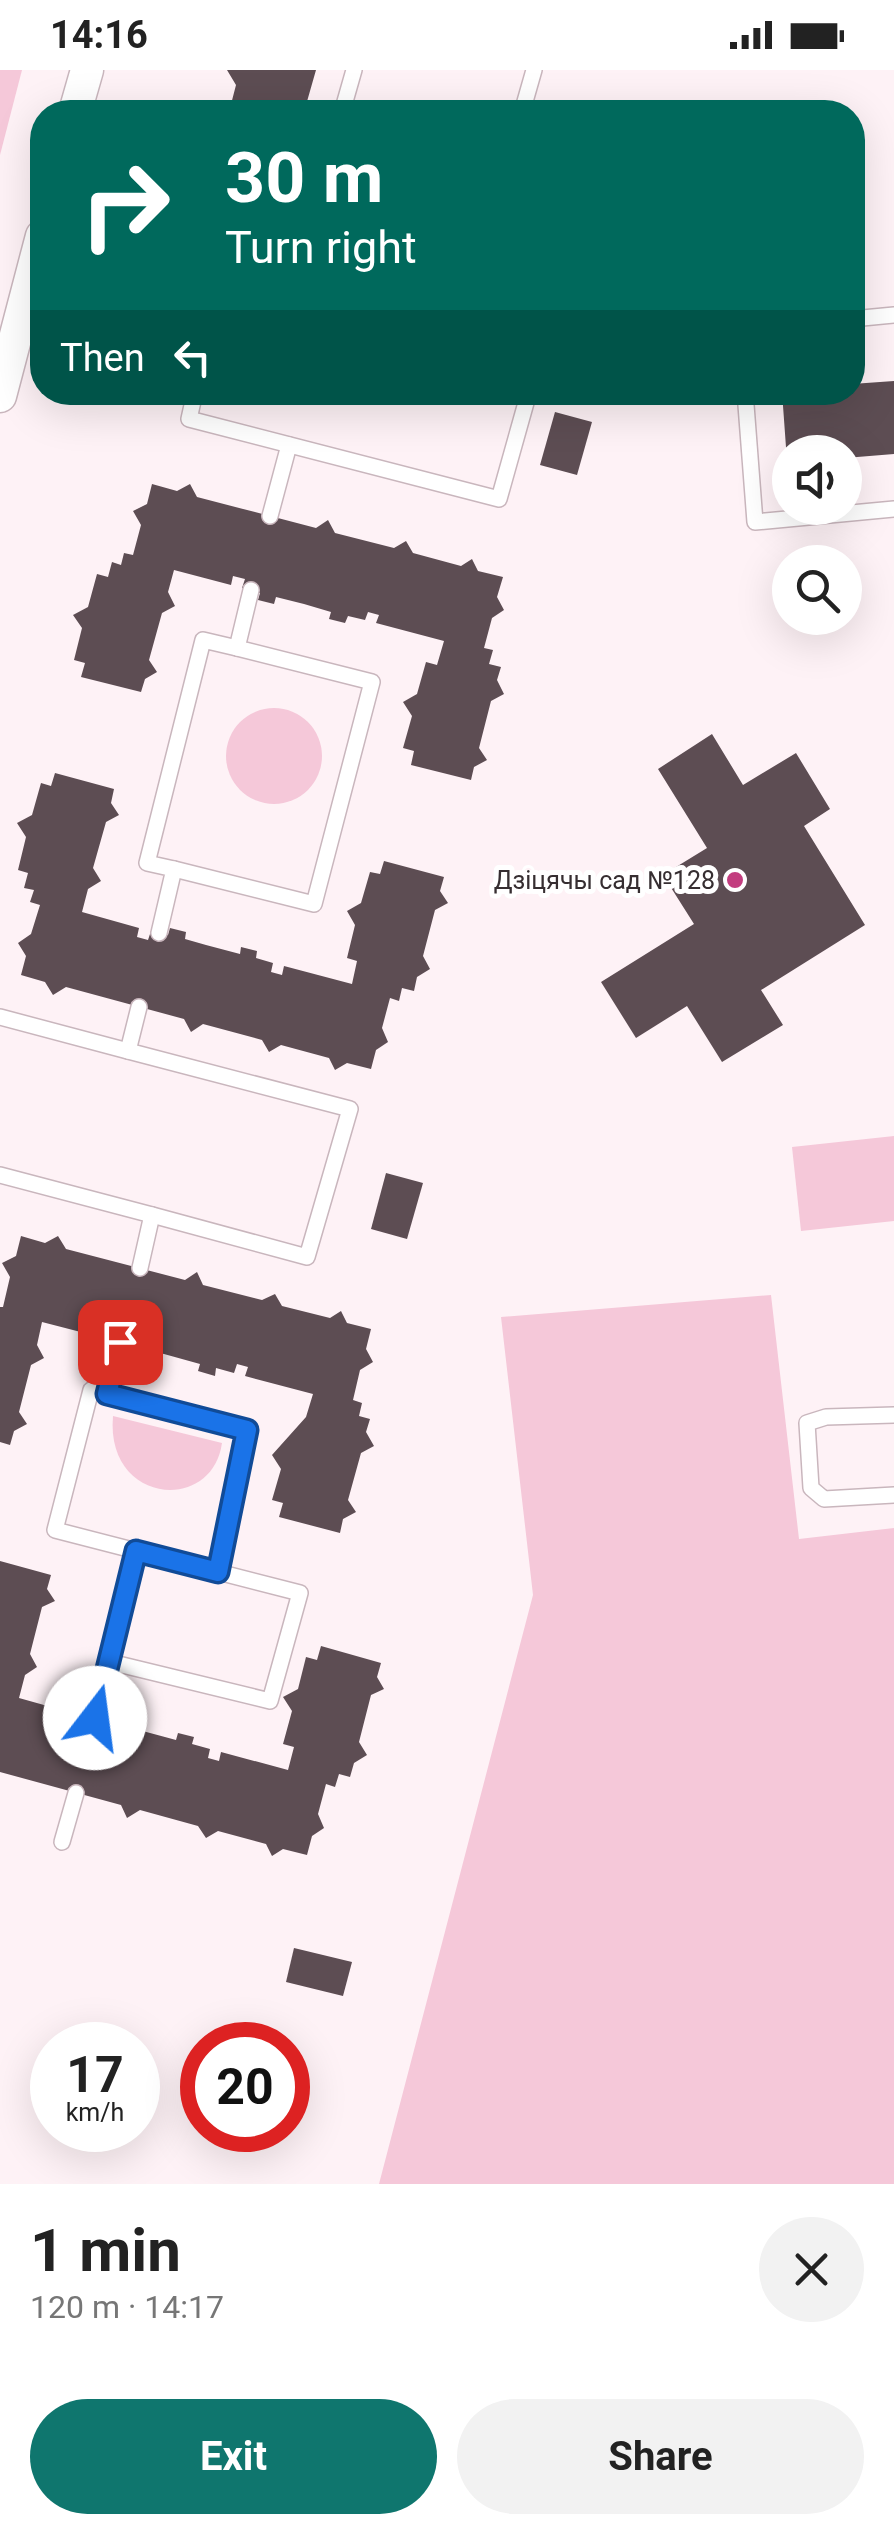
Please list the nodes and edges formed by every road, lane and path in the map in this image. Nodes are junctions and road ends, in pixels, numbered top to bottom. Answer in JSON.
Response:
{"nodes":[{"id":1,"x":87,"y":70,"type":"edge"},
{"id":2,"x":354,"y":70,"type":"edge"},
{"id":3,"x":534,"y":70,"type":"edge"},
{"id":4,"x":78,"y":100,"type":"edge"},
{"id":5,"x":345,"y":100,"type":"edge"},
{"id":6,"x":525,"y":100,"type":"edge"},
{"id":7,"x":30,"y":304,"type":"edge"},
{"id":8,"x":894,"y":315,"type":"edge"},
{"id":9,"x":865,"y":318,"type":"edge"},
{"id":10,"x":0,"y":396,"type":"edge"},
{"id":11,"x":192,"y":405,"type":"edge"},
{"id":12,"x":525,"y":405,"type":"edge"},
{"id":13,"x":746,"y":405,"type":"edge"},
{"id":14,"x":289,"y":445,"type":"junction"},
{"id":15,"x":894,"y":509,"type":"edge"},
{"id":16,"x":270,"y":516,"type":"dead end"},
{"id":17,"x":251,"y":590,"type":"dead end"},
{"id":18,"x":237,"y":648,"type":"junction"},
{"id":19,"x":174,"y":870,"type":"junction"},
{"id":20,"x":159,"y":932,"type":"dead end"},
{"id":21,"x":139,"y":1007,"type":"dead end"},
{"id":22,"x":0,"y":1017,"type":"edge"},
{"id":23,"x":128,"y":1051,"type":"junction"},
{"id":24,"x":0,"y":1175,"type":"edge"},
{"id":25,"x":152,"y":1215,"type":"junction"},
{"id":26,"x":140,"y":1268,"type":"dead end"},
{"id":27,"x":120,"y":1342,"type":"dead end"},
{"id":28,"x":107,"y":1394,"type":"junction"},
{"id":29,"x":894,"y":1415,"type":"edge"},
{"id":30,"x":894,"y":1495,"type":"edge"},
{"id":31,"x":136,"y":1551,"type":"junction"},
{"id":32,"x":218,"y":1572,"type":"junction"},
{"id":33,"x":110,"y":1662,"type":"junction"},
{"id":34,"x":95,"y":1718,"type":"dead end"},
{"id":35,"x":76,"y":1793,"type":"dead end"},
{"id":36,"x":62,"y":1842,"type":"dead end"}],
"edges":[{"from":1,"to":4,"type":"street"},
{"from":2,"to":5,"type":"lane"},
{"from":3,"to":6,"type":"lane"},
{"from":7,"to":10,"type":"street"},
{"from":8,"to":9,"type":"lane"},
{"from":11,"to":14,"type":"lane"},
{"from":12,"to":14,"type":"lane"},
{"from":13,"to":15,"type":"lane"},
{"from":14,"to":16,"type":"lane"},
{"from":17,"to":18,"type":"lane"},
{"from":18,"to":19,"type":"lane"},
{"from":18,"to":19,"type":"lane"},
{"from":19,"to":20,"type":"lane"},
{"from":21,"to":23,"type":"lane"},
{"from":22,"to":23,"type":"lane"},
{"from":23,"to":25,"type":"lane"},
{"from":24,"to":25,"type":"lane"},
{"from":25,"to":26,"type":"lane"},
{"from":27,"to":28,"type":"lane"},
{"from":28,"to":31,"type":"lane"},
{"from":28,"to":32,"type":"lane"},
{"from":29,"to":30,"type":"lane"},
{"from":31,"to":32,"type":"lane"},
{"from":31,"to":33,"type":"lane"},
{"from":32,"to":33,"type":"lane"},
{"from":33,"to":34,"type":"lane"},
{"from":35,"to":36,"type":"lane"}]}
